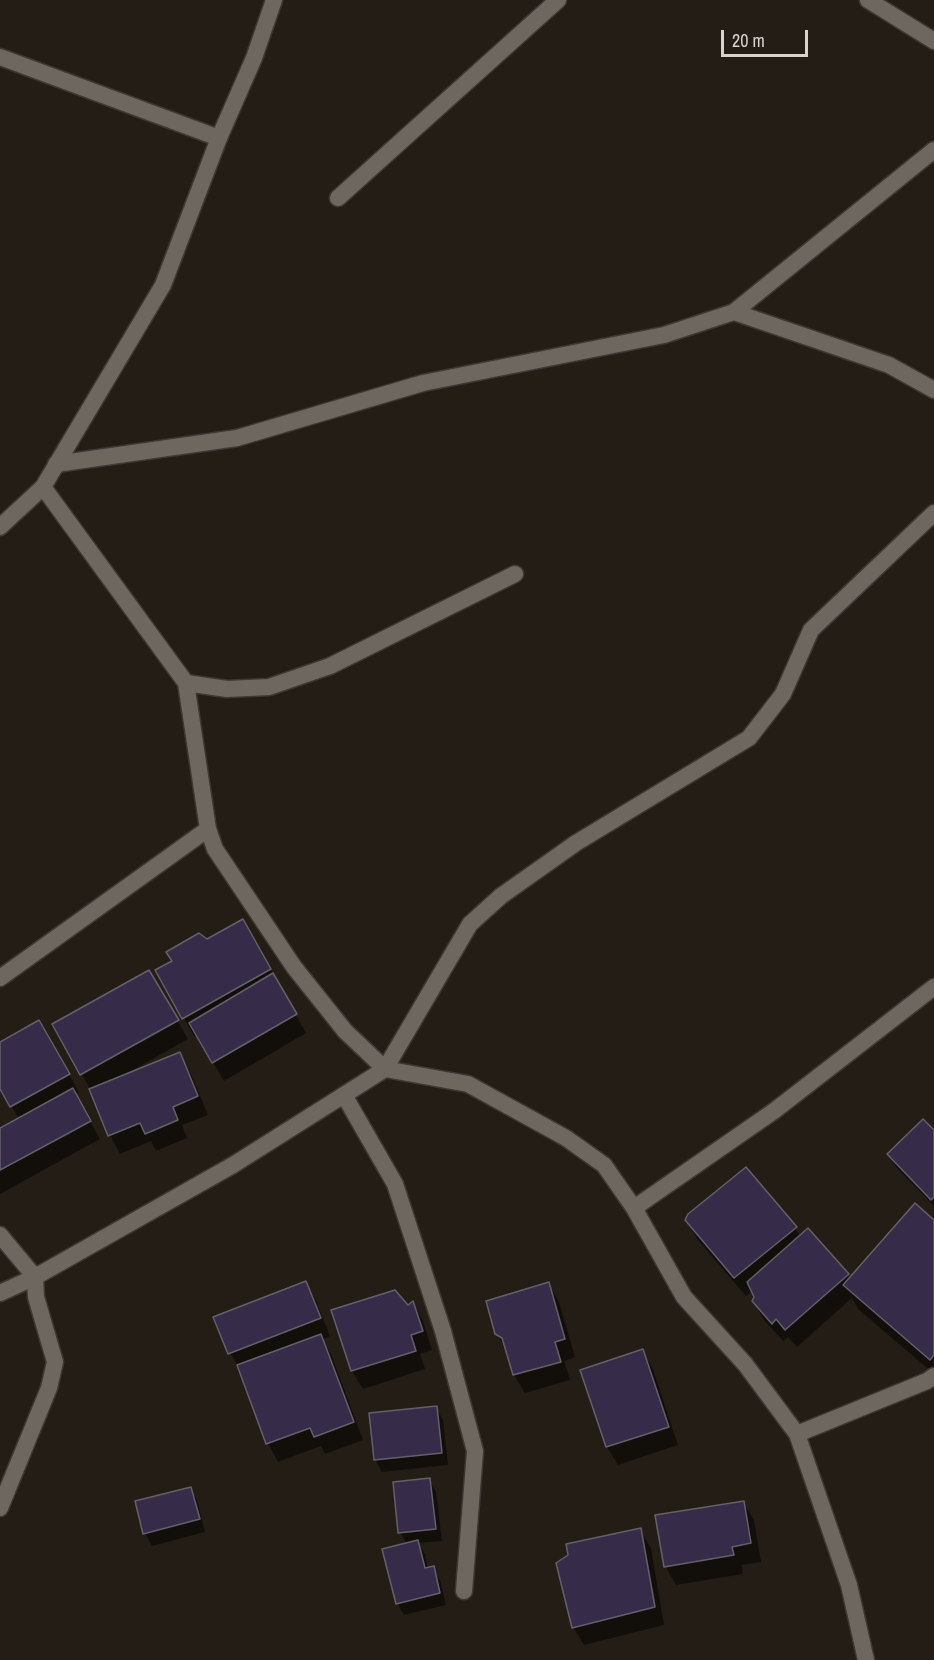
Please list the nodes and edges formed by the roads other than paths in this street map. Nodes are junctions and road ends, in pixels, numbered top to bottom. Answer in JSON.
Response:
{"nodes":[{"id":1,"x":274,"y":0,"type":"edge"},
{"id":2,"x":558,"y":0,"type":"edge"},
{"id":3,"x":868,"y":0,"type":"edge"},
{"id":4,"x":934,"y":41,"type":"edge"},
{"id":5,"x":0,"y":57,"type":"edge"},
{"id":6,"x":219,"y":138,"type":"junction"},
{"id":7,"x":934,"y":150,"type":"edge"},
{"id":8,"x":338,"y":198,"type":"dead end"},
{"id":9,"x":734,"y":312,"type":"junction"},
{"id":10,"x":934,"y":390,"type":"edge"},
{"id":11,"x":56,"y":464,"type":"junction"},
{"id":12,"x":44,"y":488,"type":"junction"},
{"id":13,"x":934,"y":513,"type":"edge"},
{"id":14,"x":0,"y":527,"type":"edge"},
{"id":15,"x":515,"y":574,"type":"dead end"},
{"id":16,"x":186,"y":683,"type":"junction"},
{"id":17,"x":208,"y":829,"type":"junction"},
{"id":18,"x":0,"y":978,"type":"edge"},
{"id":19,"x":934,"y":987,"type":"edge"},
{"id":20,"x":385,"y":1069,"type":"junction"},
{"id":21,"x":344,"y":1095,"type":"junction"},
{"id":22,"x":634,"y":1208,"type":"junction"},
{"id":23,"x":0,"y":1235,"type":"edge"},
{"id":24,"x":35,"y":1276,"type":"junction"},
{"id":25,"x":0,"y":1293,"type":"edge"},
{"id":26,"x":934,"y":1376,"type":"edge"},
{"id":27,"x":797,"y":1434,"type":"junction"},
{"id":28,"x":0,"y":1508,"type":"edge"},
{"id":29,"x":464,"y":1591,"type":"dead end"},
{"id":30,"x":866,"y":1660,"type":"edge"}],
"edges":[{"from":1,"to":6,"type":"street"},
{"from":2,"to":8,"type":"street"},
{"from":3,"to":4,"type":"street"},
{"from":5,"to":6,"type":"street"},
{"from":6,"to":11,"type":"street"},
{"from":7,"to":9,"type":"street"},
{"from":9,"to":10,"type":"street"},
{"from":9,"to":11,"type":"street"},
{"from":11,"to":12,"type":"street"},
{"from":12,"to":14,"type":"street"},
{"from":12,"to":16,"type":"street"},
{"from":13,"to":20,"type":"street"},
{"from":15,"to":16,"type":"street"},
{"from":16,"to":17,"type":"street"},
{"from":17,"to":18,"type":"street"},
{"from":17,"to":20,"type":"street"},
{"from":19,"to":22,"type":"street"},
{"from":20,"to":21,"type":"street"},
{"from":20,"to":22,"type":"street"},
{"from":21,"to":24,"type":"street"},
{"from":21,"to":29,"type":"street"},
{"from":22,"to":27,"type":"street"},
{"from":23,"to":24,"type":"street"},
{"from":24,"to":25,"type":"street"},
{"from":24,"to":28,"type":"street"},
{"from":26,"to":27,"type":"street"},
{"from":27,"to":30,"type":"street"}]}
